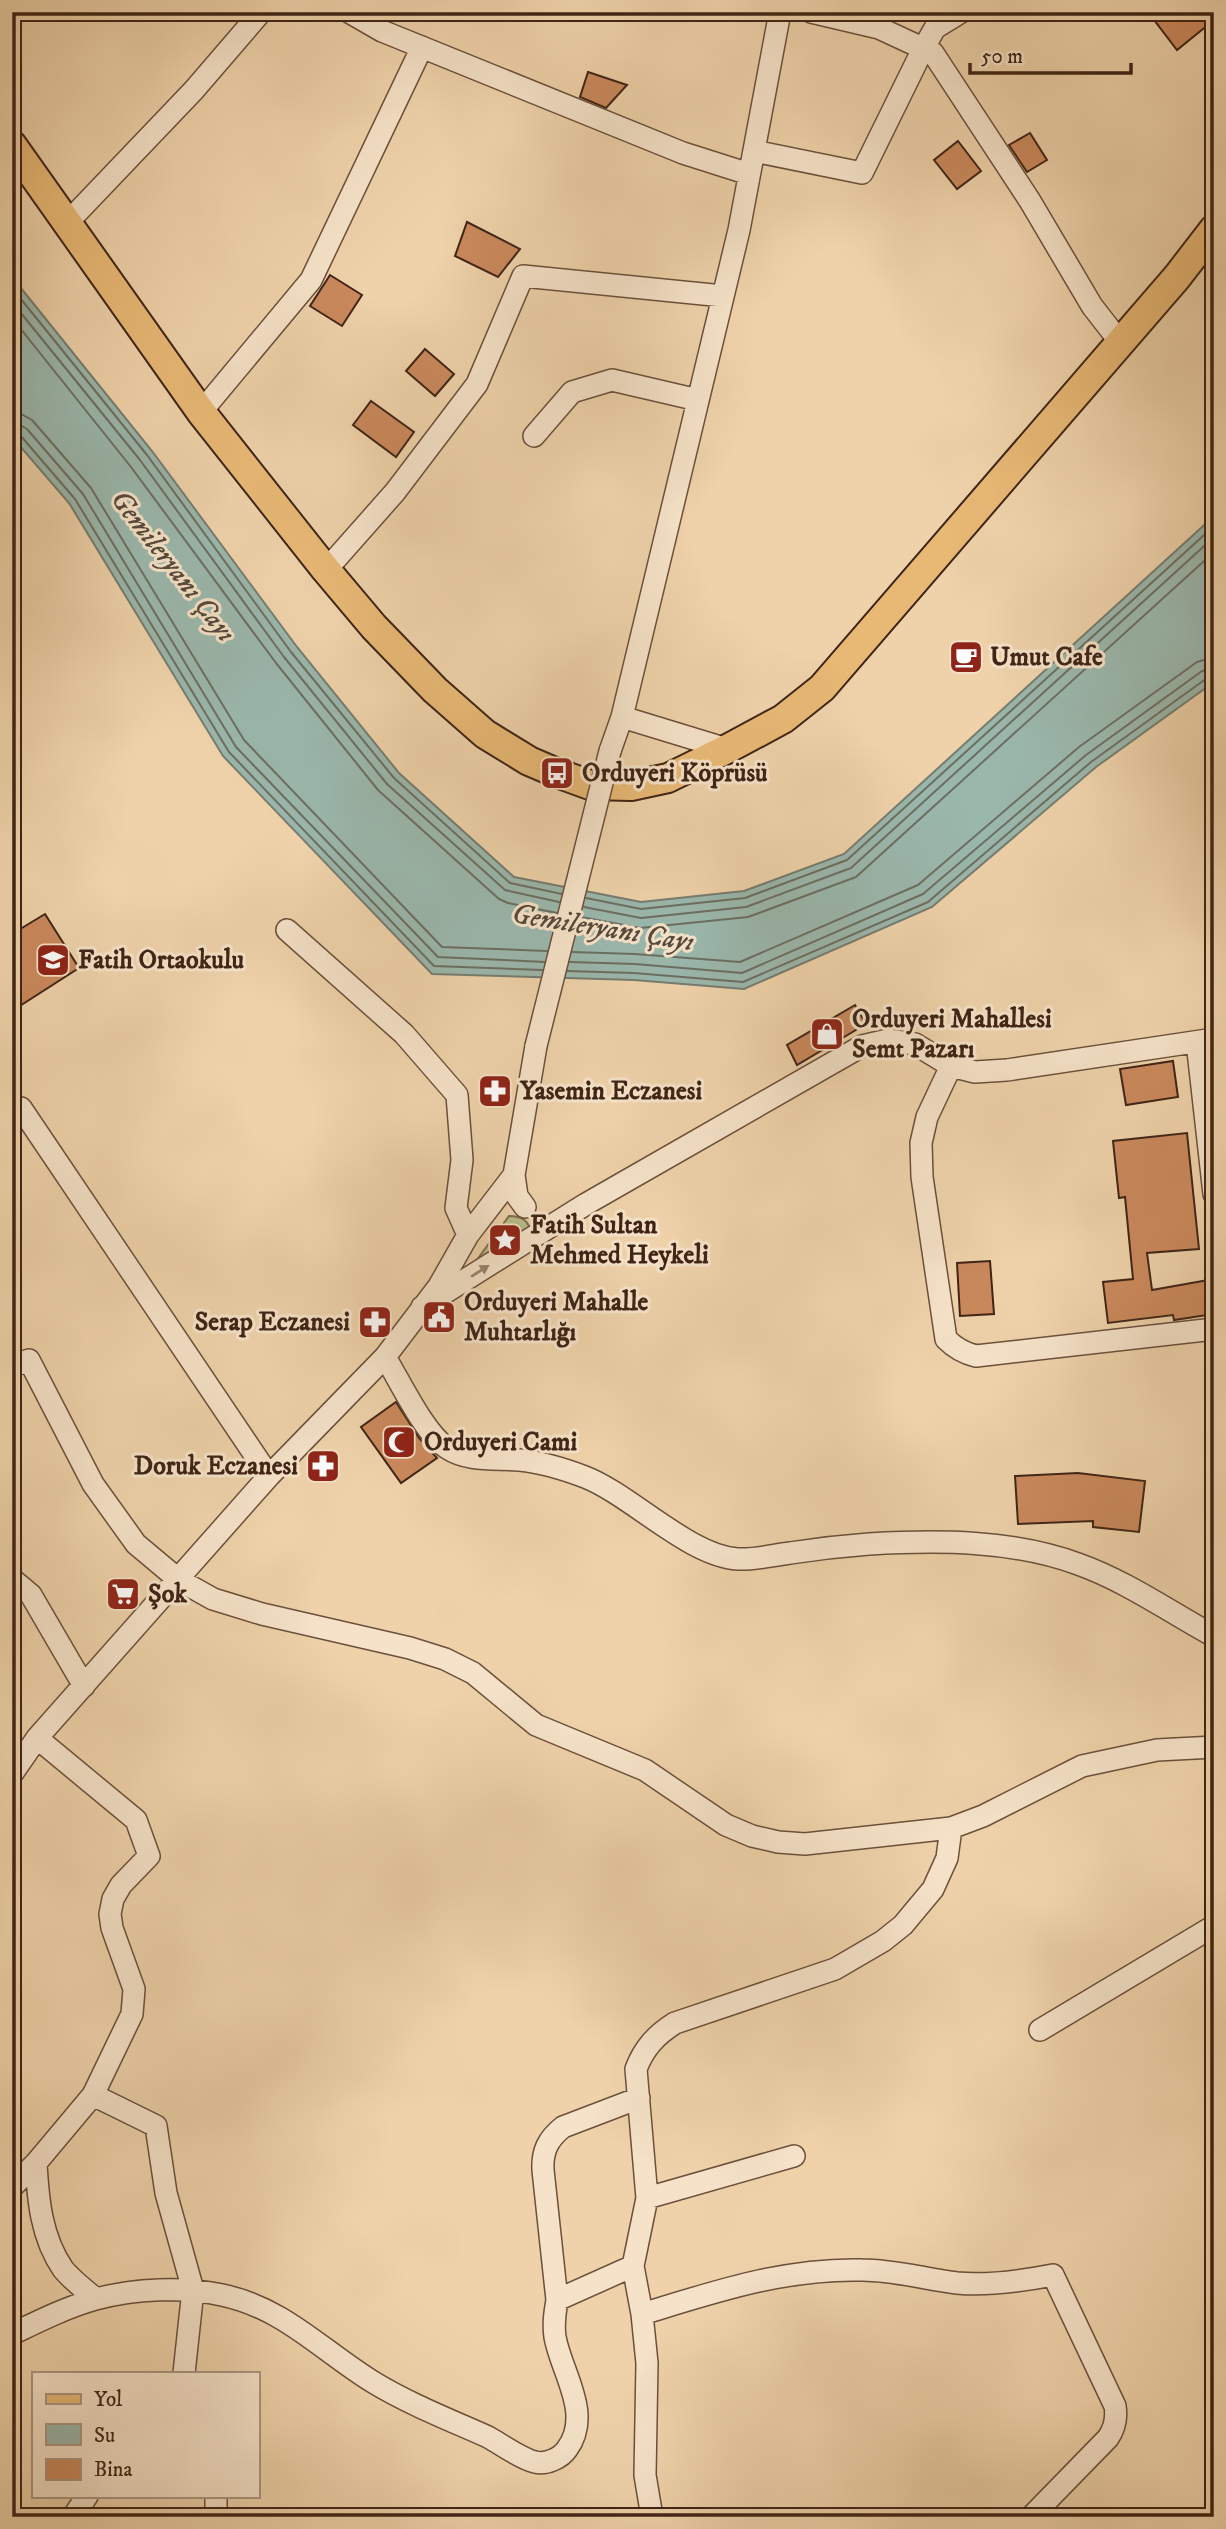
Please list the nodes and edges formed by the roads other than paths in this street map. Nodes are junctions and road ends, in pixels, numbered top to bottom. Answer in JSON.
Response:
{"nodes":[{"id":1,"x":261,"y":12,"type":"edge"},
{"id":2,"x":349,"y":12,"type":"edge"},
{"id":3,"x":780,"y":12,"type":"edge"},
{"id":4,"x":811,"y":12,"type":"edge"},
{"id":5,"x":961,"y":12,"type":"edge"},
{"id":6,"x":422,"y":47,"type":"junction"},
{"id":7,"x":923,"y":49,"type":"junction"},
{"id":8,"x":12,"y":145,"type":"edge"},
{"id":9,"x":754,"y":151,"type":"junction"},
{"id":10,"x":749,"y":174,"type":"junction"},
{"id":11,"x":67,"y":223,"type":"junction"},
{"id":12,"x":1214,"y":229,"type":"edge"},
{"id":13,"x":723,"y":296,"type":"junction"},
{"id":14,"x":1120,"y":342,"type":"junction"},
{"id":15,"x":698,"y":400,"type":"junction"},
{"id":16,"x":201,"y":412,"type":"junction"},
{"id":17,"x":534,"y":436,"type":"dead end"},
{"id":18,"x":326,"y":570,"type":"junction"},
{"id":19,"x":622,"y":717,"type":"junction"},
{"id":20,"x":727,"y":749,"type":"junction"},
{"id":21,"x":287,"y":930,"type":"dead end"},
{"id":22,"x":1206,"y":1040,"type":"edge"},
{"id":23,"x":951,"y":1066,"type":"junction"},
{"id":24,"x":12,"y":1112,"type":"edge"},
{"id":25,"x":514,"y":1175,"type":"junction"},
{"id":26,"x":1214,"y":1194,"type":"edge"},
{"id":27,"x":586,"y":1204,"type":"junction"},
{"id":28,"x":526,"y":1207,"type":"junction"},
{"id":29,"x":484,"y":1213,"type":"junction"},
{"id":30,"x":468,"y":1236,"type":"junction"},
{"id":31,"x":422,"y":1307,"type":"junction"},
{"id":32,"x":1214,"y":1329,"type":"edge"},
{"id":33,"x":385,"y":1357,"type":"junction"},
{"id":34,"x":12,"y":1366,"type":"edge"},
{"id":35,"x":269,"y":1476,"type":"junction"},
{"id":36,"x":12,"y":1579,"type":"edge"},
{"id":37,"x":179,"y":1580,"type":"junction"},
{"id":38,"x":1214,"y":1636,"type":"edge"},
{"id":39,"x":84,"y":1686,"type":"junction"},
{"id":40,"x":37,"y":1738,"type":"junction"},
{"id":41,"x":1214,"y":1747,"type":"edge"},
{"id":42,"x":12,"y":1774,"type":"edge"},
{"id":43,"x":951,"y":1828,"type":"junction"},
{"id":44,"x":1214,"y":1926,"type":"edge"},
{"id":45,"x":1040,"y":2030,"type":"dead end"},
{"id":46,"x":93,"y":2095,"type":"junction"},
{"id":47,"x":639,"y":2098,"type":"junction"},
{"id":48,"x":794,"y":2156,"type":"dead end"},
{"id":49,"x":36,"y":2162,"type":"junction"},
{"id":50,"x":12,"y":2187,"type":"edge"},
{"id":51,"x":647,"y":2198,"type":"junction"},
{"id":52,"x":633,"y":2266,"type":"junction"},
{"id":53,"x":192,"y":2290,"type":"junction"},
{"id":54,"x":96,"y":2299,"type":"junction"},
{"id":55,"x":557,"y":2300,"type":"junction"},
{"id":56,"x":642,"y":2314,"type":"junction"},
{"id":57,"x":12,"y":2334,"type":"edge"},
{"id":58,"x":184,"y":2372,"type":"edge"},
{"id":59,"x":86,"y":2498,"type":"edge"},
{"id":60,"x":216,"y":2498,"type":"edge"},
{"id":61,"x":73,"y":2517,"type":"edge"},
{"id":62,"x":216,"y":2517,"type":"edge"},
{"id":63,"x":652,"y":2517,"type":"edge"},
{"id":64,"x":1031,"y":2517,"type":"edge"}],
"edges":[{"from":1,"to":11,"type":"street"},
{"from":2,"to":6,"type":"street"},
{"from":3,"to":9,"type":"street"},
{"from":4,"to":7,"type":"street"},
{"from":5,"to":7,"type":"street"},
{"from":6,"to":10,"type":"street"},
{"from":6,"to":16,"type":"street"},
{"from":7,"to":9,"type":"street"},
{"from":7,"to":14,"type":"street"},
{"from":8,"to":11,"type":"main road"},
{"from":9,"to":10,"type":"street"},
{"from":10,"to":13,"type":"street"},
{"from":11,"to":16,"type":"main road"},
{"from":12,"to":14,"type":"main road"},
{"from":13,"to":15,"type":"street"},
{"from":13,"to":18,"type":"street"},
{"from":14,"to":20,"type":"main road"},
{"from":15,"to":17,"type":"street"},
{"from":15,"to":19,"type":"street"},
{"from":16,"to":18,"type":"main road"},
{"from":18,"to":20,"type":"main road"},
{"from":19,"to":20,"type":"street"},
{"from":19,"to":25,"type":"street","bridge":true},
{"from":21,"to":30,"type":"street"},
{"from":22,"to":23,"type":"street"},
{"from":22,"to":26,"type":"street"},
{"from":23,"to":27,"type":"street"},
{"from":23,"to":32,"type":"street"},
{"from":24,"to":35,"type":"street"},
{"from":25,"to":28,"type":"street"},
{"from":25,"to":29,"type":"street"},
{"from":27,"to":28,"type":"street"},
{"from":31,"to":27,"type":"street","one_way":true},
{"from":28,"to":29,"type":"street"},
{"from":29,"to":30,"type":"street"},
{"from":30,"to":31,"type":"street"},
{"from":31,"to":33,"type":"street"},
{"from":33,"to":35,"type":"street"},
{"from":33,"to":38,"type":"street"},
{"from":34,"to":37,"type":"street"},
{"from":35,"to":37,"type":"street"},
{"from":36,"to":39,"type":"street"},
{"from":37,"to":39,"type":"street"},
{"from":37,"to":43,"type":"street"},
{"from":39,"to":40,"type":"street"},
{"from":40,"to":42,"type":"street"},
{"from":40,"to":46,"type":"street"},
{"from":41,"to":43,"type":"street"},
{"from":43,"to":47,"type":"street"},
{"from":44,"to":45,"type":"street"},
{"from":46,"to":49,"type":"street"},
{"from":46,"to":53,"type":"street"},
{"from":47,"to":51,"type":"street"},
{"from":47,"to":55,"type":"street"},
{"from":48,"to":51,"type":"street"},
{"from":49,"to":50,"type":"street"},
{"from":49,"to":54,"type":"street"},
{"from":51,"to":52,"type":"street"},
{"from":52,"to":55,"type":"street"},
{"from":52,"to":56,"type":"street"},
{"from":53,"to":54,"type":"street"},
{"from":53,"to":55,"type":"street"},
{"from":53,"to":58,"type":"street"},
{"from":54,"to":57,"type":"street"},
{"from":56,"to":63,"type":"street"},
{"from":56,"to":64,"type":"street"},
{"from":59,"to":61,"type":"street"},
{"from":60,"to":62,"type":"street"}]}
